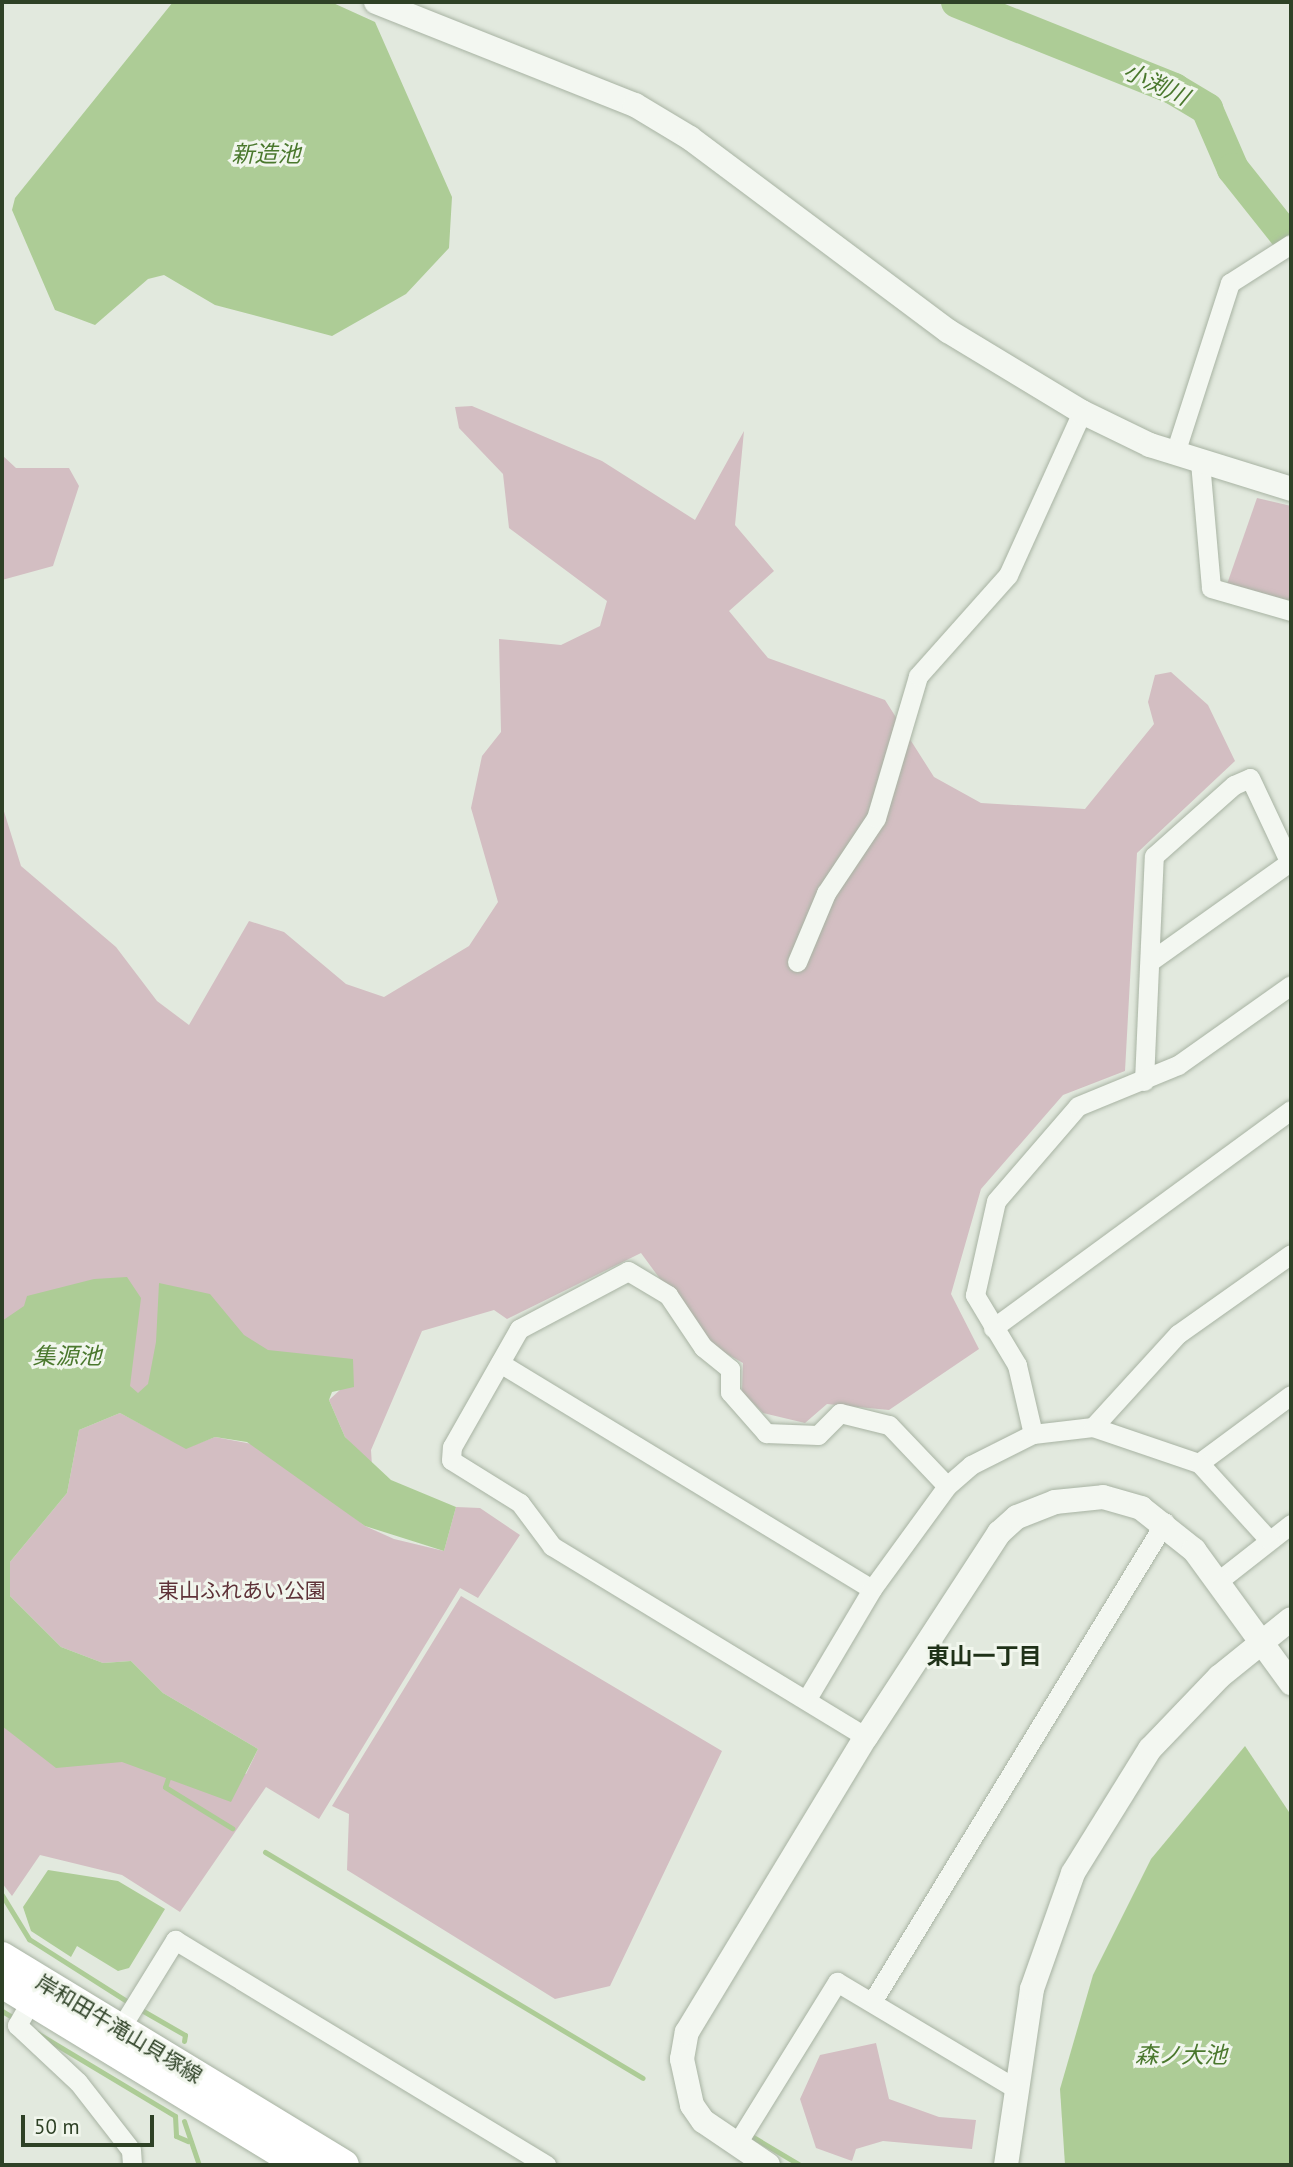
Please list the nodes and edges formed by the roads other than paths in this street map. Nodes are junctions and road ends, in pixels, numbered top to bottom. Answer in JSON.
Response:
{"nodes":[{"id":1,"x":376,"y":2,"type":"edge"},
{"id":2,"x":1291,"y":244,"type":"edge"},
{"id":3,"x":1082,"y":412,"type":"junction"},
{"id":4,"x":1175,"y":453,"type":"junction"},
{"id":5,"x":1200,"y":462,"type":"junction"},
{"id":6,"x":1291,"y":489,"type":"edge"},
{"id":7,"x":1291,"y":611,"type":"edge"},
{"id":8,"x":1291,"y":864,"type":"edge"},
{"id":9,"x":1152,"y":960,"type":"junction"},
{"id":10,"x":797,"y":962,"type":"dead end"},
{"id":11,"x":1291,"y":985,"type":"edge"},
{"id":12,"x":1144,"y":1081,"type":"junction"},
{"id":13,"x":1291,"y":1110,"type":"edge"},
{"id":14,"x":1291,"y":1254,"type":"edge"},
{"id":15,"x":993,"y":1328,"type":"junction"},
{"id":16,"x":500,"y":1363,"type":"junction"},
{"id":17,"x":1291,"y":1395,"type":"edge"},
{"id":18,"x":1093,"y":1427,"type":"junction"},
{"id":19,"x":1033,"y":1434,"type":"junction"},
{"id":20,"x":1199,"y":1463,"type":"junction"},
{"id":21,"x":947,"y":1486,"type":"junction"},
{"id":22,"x":1166,"y":1522,"type":"junction"},
{"id":23,"x":1291,"y":1524,"type":"edge"},
{"id":24,"x":1269,"y":1540,"type":"junction"},
{"id":25,"x":1217,"y":1582,"type":"junction"},
{"id":26,"x":872,"y":1589,"type":"junction"},
{"id":27,"x":1291,"y":1619,"type":"edge"},
{"id":28,"x":1261,"y":1641,"type":"junction"},
{"id":29,"x":1291,"y":1683,"type":"edge"},
{"id":30,"x":808,"y":1697,"type":"junction"},
{"id":31,"x":866,"y":1737,"type":"junction"},
{"id":32,"x":2,"y":1957,"type":"edge"},
{"id":33,"x":2,"y":1983,"type":"edge"},
{"id":34,"x":31,"y":2001,"type":"junction"},
{"id":35,"x":872,"y":2002,"type":"junction"},
{"id":36,"x":120,"y":2029,"type":"junction"},
{"id":37,"x":1015,"y":2088,"type":"junction"},
{"id":38,"x":736,"y":2145,"type":"junction"},
{"id":39,"x":132,"y":2165,"type":"edge"},
{"id":40,"x":301,"y":2165,"type":"edge"},
{"id":41,"x":344,"y":2165,"type":"edge"},
{"id":42,"x":546,"y":2165,"type":"edge"},
{"id":43,"x":768,"y":2165,"type":"edge"},
{"id":44,"x":1006,"y":2165,"type":"edge"}],
"edges":[{"from":1,"to":3,"type":"street"},
{"from":2,"to":4,"type":"street"},
{"from":3,"to":4,"type":"street"},
{"from":3,"to":10,"type":"street"},
{"from":4,"to":5,"type":"street"},
{"from":5,"to":6,"type":"street"},
{"from":5,"to":7,"type":"street"},
{"from":8,"to":9,"type":"street"},
{"from":8,"to":9,"type":"street"},
{"from":9,"to":12,"type":"street"},
{"from":11,"to":12,"type":"street"},
{"from":12,"to":15,"type":"street"},
{"from":13,"to":15,"type":"street"},
{"from":14,"to":18,"type":"street"},
{"from":15,"to":19,"type":"street"},
{"from":16,"to":21,"type":"street"},
{"from":16,"to":26,"type":"street"},
{"from":16,"to":30,"type":"street"},
{"from":17,"to":20,"type":"street"},
{"from":18,"to":19,"type":"street"},
{"from":18,"to":20,"type":"street"},
{"from":19,"to":21,"type":"street"},
{"from":20,"to":24,"type":"street"},
{"from":21,"to":26,"type":"street"},
{"from":22,"to":25,"type":"street"},
{"from":22,"to":31,"type":"street"},
{"from":22,"to":35,"type":"street"},
{"from":23,"to":24,"type":"street"},
{"from":24,"to":25,"type":"street"},
{"from":25,"to":28,"type":"street"},
{"from":26,"to":30,"type":"street"},
{"from":27,"to":28,"type":"street"},
{"from":28,"to":29,"type":"street"},
{"from":28,"to":37,"type":"street"},
{"from":30,"to":31,"type":"street"},
{"from":31,"to":38,"type":"street"},
{"from":32,"to":36,"type":"main road","name":"岸和田牛滝山貝塚線"},
{"from":33,"to":34,"type":"main road","name":"岸和田牛滝山貝塚線"},
{"from":34,"to":39,"type":"street"},
{"from":34,"to":40,"type":"main road","name":"岸和田牛滝山貝塚線"},
{"from":35,"to":37,"type":"street"},
{"from":35,"to":38,"type":"street"},
{"from":36,"to":41,"type":"main road","name":"岸和田牛滝山貝塚線"},
{"from":36,"to":42,"type":"street"},
{"from":37,"to":44,"type":"street"},
{"from":38,"to":43,"type":"street"}]}
